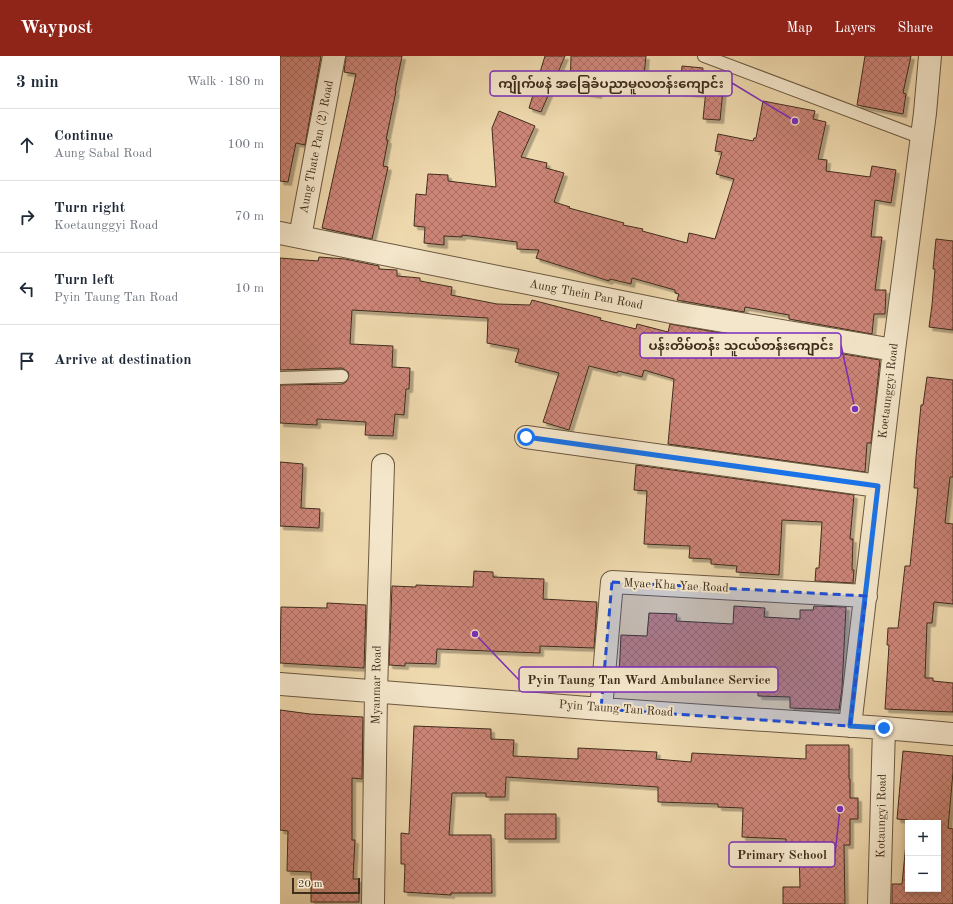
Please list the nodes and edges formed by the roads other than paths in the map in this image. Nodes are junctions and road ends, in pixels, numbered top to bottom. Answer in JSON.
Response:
{"nodes":[{"id":1,"x":334,"y":56,"type":"edge"},
{"id":2,"x":704,"y":56,"type":"edge"},
{"id":3,"x":930,"y":56,"type":"edge"},
{"id":4,"x":922,"y":138,"type":"junction"},
{"id":5,"x":290,"y":235,"type":"edge"},
{"id":6,"x":894,"y":350,"type":"junction"},
{"id":7,"x":342,"y":376,"type":"dead end"},
{"id":8,"x":280,"y":378,"type":"edge"},
{"id":9,"x":526,"y":437,"type":"dead end"},
{"id":10,"x":383,"y":465,"type":"dead end"},
{"id":11,"x":878,"y":486,"type":"junction"},
{"id":12,"x":866,"y":596,"type":"junction"},
{"id":13,"x":280,"y":684,"type":"edge"},
{"id":14,"x":376,"y":692,"type":"junction"},
{"id":15,"x":601,"y":708,"type":"junction"},
{"id":16,"x":850,"y":726,"type":"junction"},
{"id":17,"x":884,"y":728,"type":"junction"},
{"id":18,"x":953,"y":734,"type":"edge"},
{"id":19,"x":373,"y":904,"type":"edge"},
{"id":20,"x":879,"y":904,"type":"edge"}],
"edges":[{"from":1,"to":5,"type":"street","name":"Aung Thate Pan (2) Road"},
{"from":2,"to":4,"type":"lane"},
{"from":3,"to":4,"type":"street","name":"Koetaunggyi Road"},
{"from":4,"to":6,"type":"street","name":"Koetaunggyi Road"},
{"from":5,"to":6,"type":"street","name":"Aung Thein Pan Road"},
{"from":6,"to":11,"type":"street","name":"Koetaunggyi Road"},
{"from":7,"to":8,"type":"lane"},
{"from":9,"to":11,"type":"street"},
{"from":10,"to":14,"type":"street","name":"Myanmar Road"},
{"from":11,"to":12,"type":"street","name":"Koetaunggyi Road"},
{"from":12,"to":15,"type":"street","name":"Myae Kha Yae Road"},
{"from":12,"to":16,"type":"street","name":"Koetaunggyi Road"},
{"from":13,"to":14,"type":"street","name":"Pyin Taung Tan Road"},
{"from":14,"to":15,"type":"street","name":"Pyin Taung Tan Road"},
{"from":14,"to":19,"type":"street","name":"Myanmar Road"},
{"from":15,"to":16,"type":"street","name":"Pyin Taung Tan Road"},
{"from":16,"to":17,"type":"street","name":"Pyin Taung Tan Road"},
{"from":17,"to":18,"type":"street","name":"Pyin Taung Tan Road"},
{"from":17,"to":20,"type":"street","name":"Kotaungyi Road"}]}
